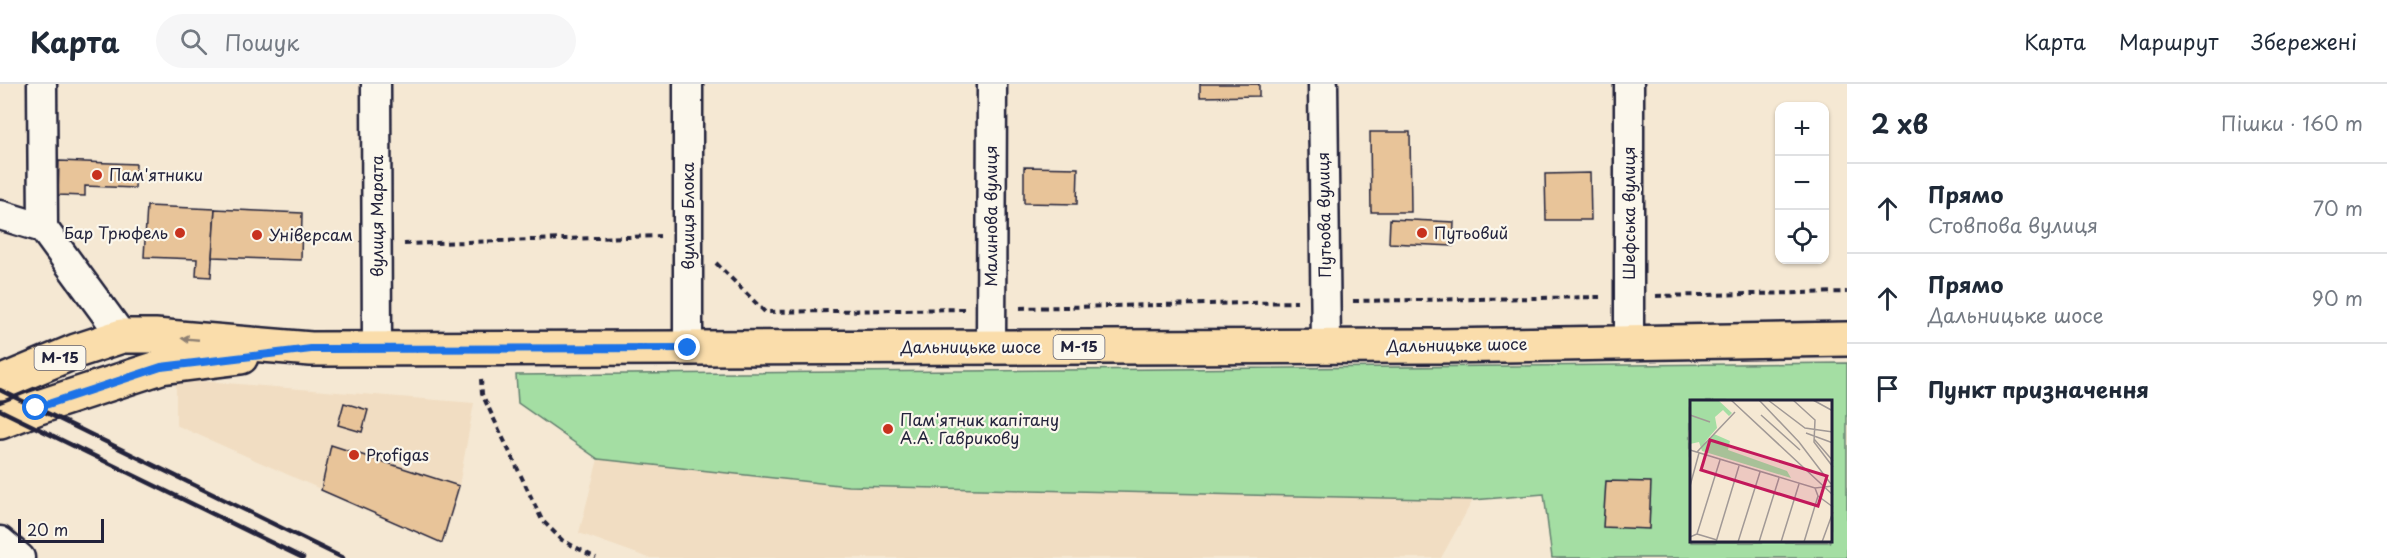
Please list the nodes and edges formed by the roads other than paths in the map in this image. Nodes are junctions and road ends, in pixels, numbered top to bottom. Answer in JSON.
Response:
{"nodes":[{"id":1,"x":42,"y":84,"type":"edge"},
{"id":2,"x":376,"y":84,"type":"edge"},
{"id":3,"x":688,"y":84,"type":"edge"},
{"id":4,"x":992,"y":84,"type":"edge"},
{"id":5,"x":1323,"y":84,"type":"edge"},
{"id":6,"x":1629,"y":84,"type":"edge"},
{"id":7,"x":0,"y":215,"type":"edge"},
{"id":8,"x":43,"y":228,"type":"junction"},
{"id":9,"x":122,"y":336,"type":"junction"},
{"id":10,"x":1847,"y":339,"type":"edge"},
{"id":11,"x":1629,"y":343,"type":"junction"},
{"id":12,"x":1326,"y":346,"type":"junction"},
{"id":13,"x":990,"y":347,"type":"junction"},
{"id":14,"x":377,"y":348,"type":"junction"},
{"id":15,"x":688,"y":348,"type":"junction"},
{"id":16,"x":311,"y":349,"type":"junction"},
{"id":17,"x":0,"y":383,"type":"edge"},
{"id":18,"x":0,"y":422,"type":"edge"},
{"id":19,"x":0,"y":541,"type":"edge"},
{"id":20,"x":20,"y":558,"type":"edge"}],
"edges":[{"from":1,"to":8,"type":"street"},
{"from":2,"to":14,"type":"street","name":"вулиця Марата"},
{"from":3,"to":15,"type":"street","name":"вулиця Блока"},
{"from":4,"to":13,"type":"street","name":"Малинова вулиця"},
{"from":5,"to":12,"type":"street","name":"Путьова вулиця"},
{"from":6,"to":11,"type":"street","name":"Шефська вулиця"},
{"from":7,"to":8,"type":"street"},
{"from":8,"to":9,"type":"street"},
{"from":16,"to":9,"type":"main road","number":"М-15","one_way":true},
{"from":9,"to":17,"type":"main road","number":"М-15"},
{"from":10,"to":11,"type":"main road","name":"Дальницьке шосе","number":"М-15"},
{"from":11,"to":12,"type":"main road","name":"Дальницьке шосе","number":"М-15"},
{"from":12,"to":13,"type":"main road","name":"Дальницьке шосе","number":"М-15"},
{"from":13,"to":15,"type":"main road","name":"Дальницьке шосе","number":"М-15"},
{"from":14,"to":15,"type":"main road","name":"Дальницьке шосе","number":"М-15"},
{"from":14,"to":16,"type":"main road","name":"Дальницьке шосе","number":"М-15"},
{"from":16,"to":18,"type":"main road","number":"М-15"},
{"from":19,"to":20,"type":"street"}]}
